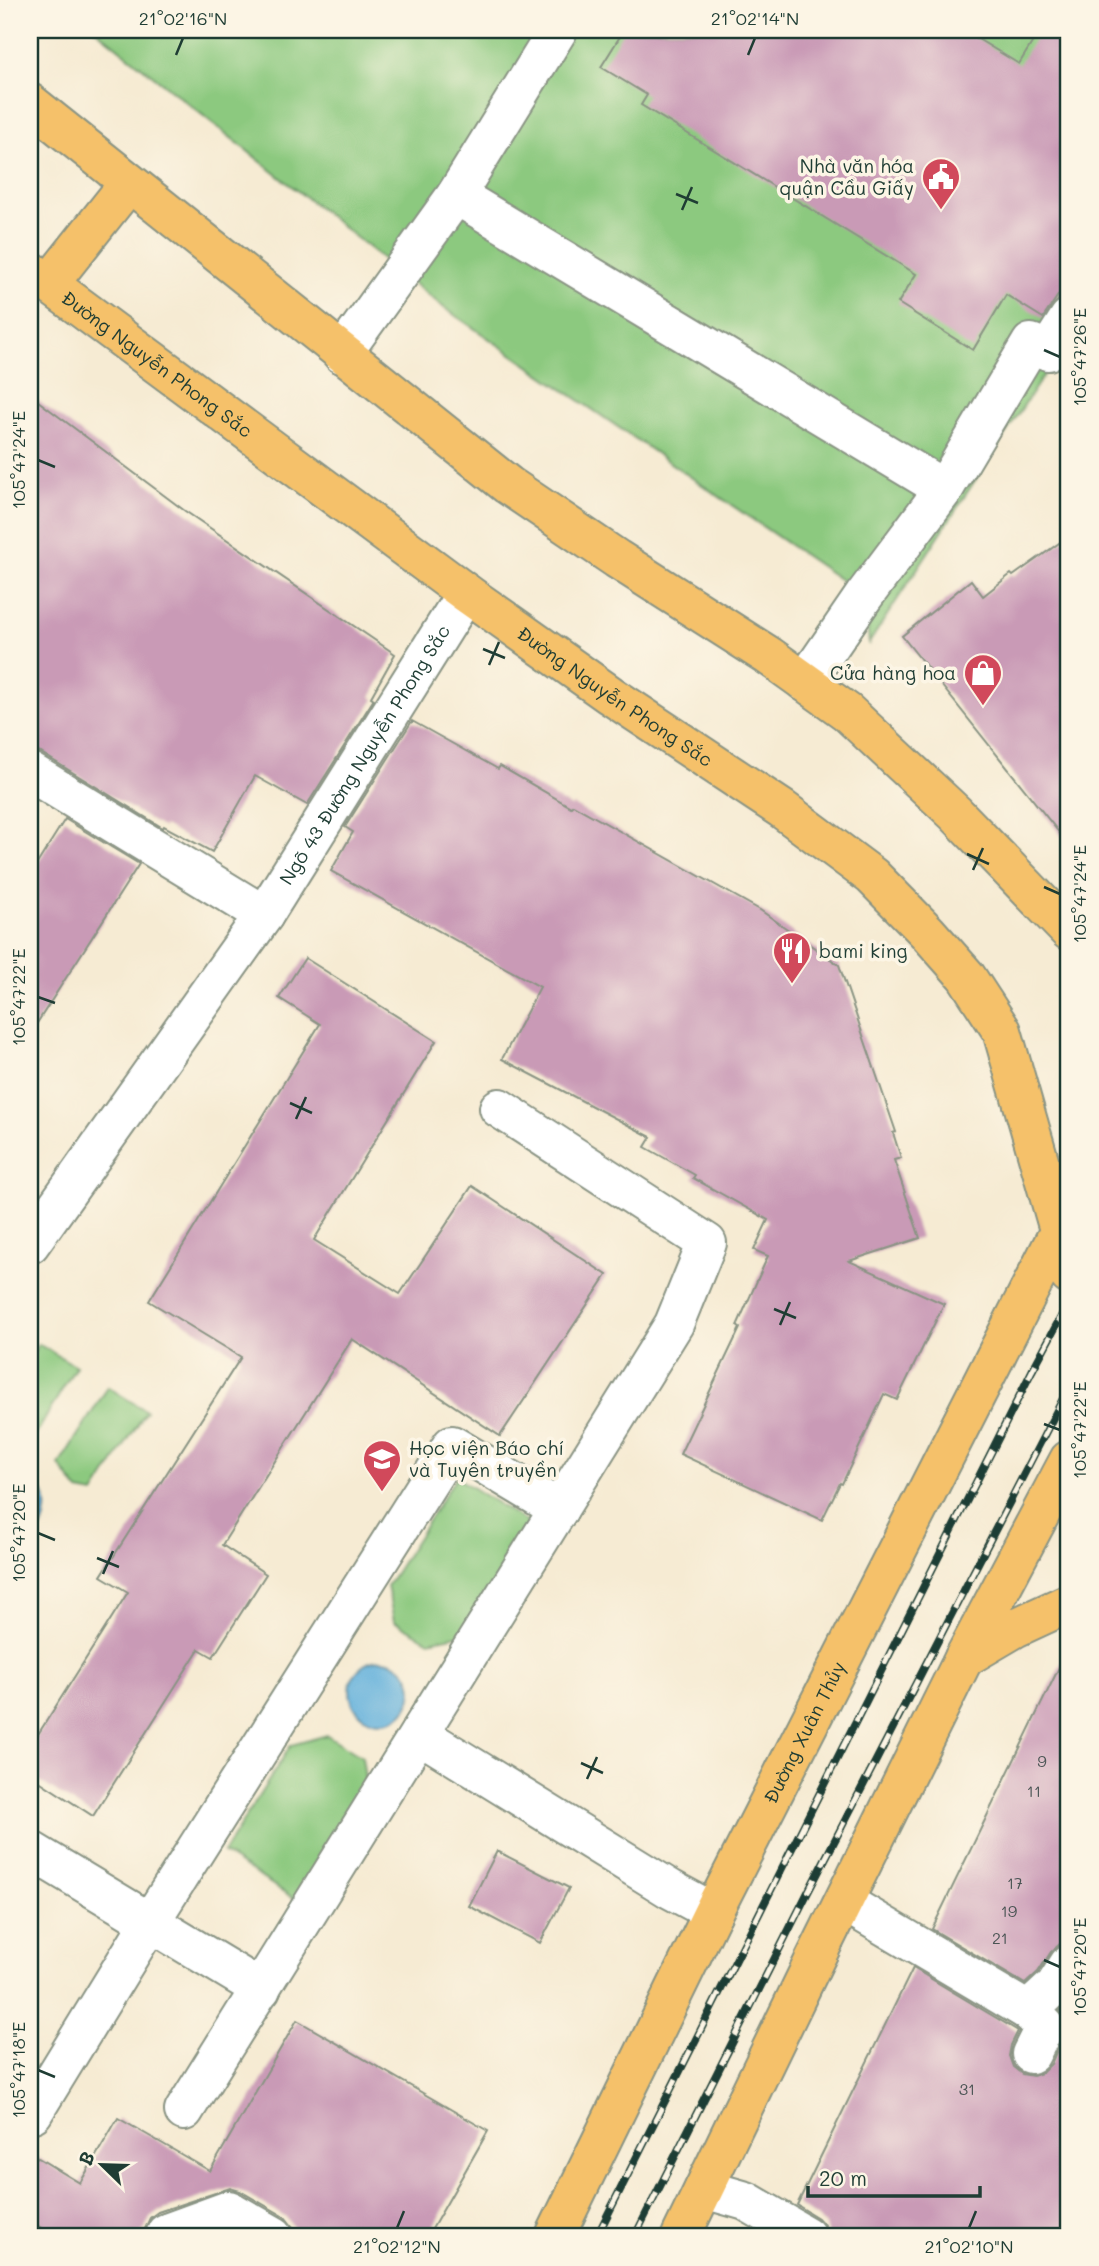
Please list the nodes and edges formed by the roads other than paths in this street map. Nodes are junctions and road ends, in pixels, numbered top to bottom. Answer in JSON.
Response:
{"nodes":[{"id":1,"x":558,"y":30,"type":"edge"},
{"id":2,"x":30,"y":103,"type":"edge"},
{"id":3,"x":129,"y":183,"type":"junction"},
{"id":4,"x":456,"y":195,"type":"junction"},
{"id":5,"x":39,"y":277,"type":"edge"},
{"id":6,"x":1069,"y":318,"type":"edge"},
{"id":7,"x":342,"y":354,"type":"junction"},
{"id":8,"x":944,"y":489,"type":"junction"},
{"id":9,"x":466,"y":593,"type":"junction"},
{"id":10,"x":805,"y":682,"type":"junction"},
{"id":11,"x":30,"y":772,"type":"edge"},
{"id":12,"x":264,"y":915,"type":"junction"},
{"id":13,"x":1069,"y":931,"type":"edge"},
{"id":14,"x":499,"y":1108,"type":"dead end"},
{"id":15,"x":1064,"y":1221,"type":"edge"},
{"id":16,"x":30,"y":1244,"type":"edge"},
{"id":17,"x":1069,"y":1275,"type":"edge"},
{"id":18,"x":1069,"y":1460,"type":"edge"},
{"id":19,"x":559,"y":1510,"type":"junction"},
{"id":20,"x":1069,"y":1603,"type":"edge"},
{"id":21,"x":964,"y":1658,"type":"junction"},
{"id":22,"x":419,"y":1734,"type":"junction"},
{"id":23,"x":30,"y":1850,"type":"edge"},
{"id":24,"x":844,"y":1902,"type":"junction"},
{"id":25,"x":713,"y":1912,"type":"junction"},
{"id":26,"x":150,"y":1922,"type":"junction"},
{"id":27,"x":261,"y":1989,"type":"junction"},
{"id":28,"x":1055,"y":1989,"type":"edge"},
{"id":29,"x":1031,"y":2054,"type":"dead end"},
{"id":30,"x":184,"y":2111,"type":"dead end"},
{"id":31,"x":33,"y":2113,"type":"dead end"},
{"id":32,"x":704,"y":2189,"type":"junction"},
{"id":33,"x":165,"y":2236,"type":"edge"},
{"id":34,"x":274,"y":2236,"type":"edge"},
{"id":35,"x":555,"y":2236,"type":"edge"},
{"id":36,"x":681,"y":2236,"type":"edge"},
{"id":37,"x":806,"y":2236,"type":"edge"}],
"edges":[{"from":1,"to":4,"type":"lane"},
{"from":2,"to":3,"type":"main road"},
{"from":3,"to":5,"type":"main road"},
{"from":3,"to":7,"type":"main road"},
{"from":4,"to":7,"type":"lane"},
{"from":4,"to":8,"type":"lane"},
{"from":5,"to":9,"type":"main road","name":"Đường Nguyễn Phong Sắc"},
{"from":6,"to":8,"type":"lane"},
{"from":7,"to":10,"type":"main road"},
{"from":8,"to":10,"type":"lane"},
{"from":9,"to":12,"type":"lane","name":"Ngõ 43 Đường Nguyễn Phong Sắc"},
{"from":9,"to":15,"type":"main road","name":"Đường Nguyễn Phong Sắc"},
{"from":10,"to":13,"type":"main road"},
{"from":11,"to":12,"type":"lane"},
{"from":12,"to":16,"type":"lane","name":"Ngõ 43 Đường Nguyễn Phong Sắc"},
{"from":14,"to":19,"type":"lane"},
{"from":15,"to":17,"type":"main road","name":"Đường Nguyễn Phong Sắc"},
{"from":15,"to":25,"type":"main road","name":"Đường Xuân Thủy"},
{"from":18,"to":21,"type":"main road"},
{"from":19,"to":22,"type":"lane"},
{"from":19,"to":26,"type":"lane"},
{"from":20,"to":21,"type":"main road"},
{"from":21,"to":24,"type":"main road"},
{"from":22,"to":25,"type":"lane"},
{"from":22,"to":27,"type":"lane"},
{"from":23,"to":26,"type":"lane"},
{"from":24,"to":28,"type":"lane"},
{"from":24,"to":32,"type":"main road"},
{"from":25,"to":35,"type":"main road","name":"Đường Xuân Thủy"},
{"from":26,"to":27,"type":"lane"},
{"from":26,"to":31,"type":"lane"},
{"from":27,"to":30,"type":"lane"},
{"from":28,"to":29,"type":"lane"},
{"from":32,"to":36,"type":"main road"},
{"from":32,"to":37,"type":"lane"},
{"from":33,"to":34,"type":"lane"}]}
